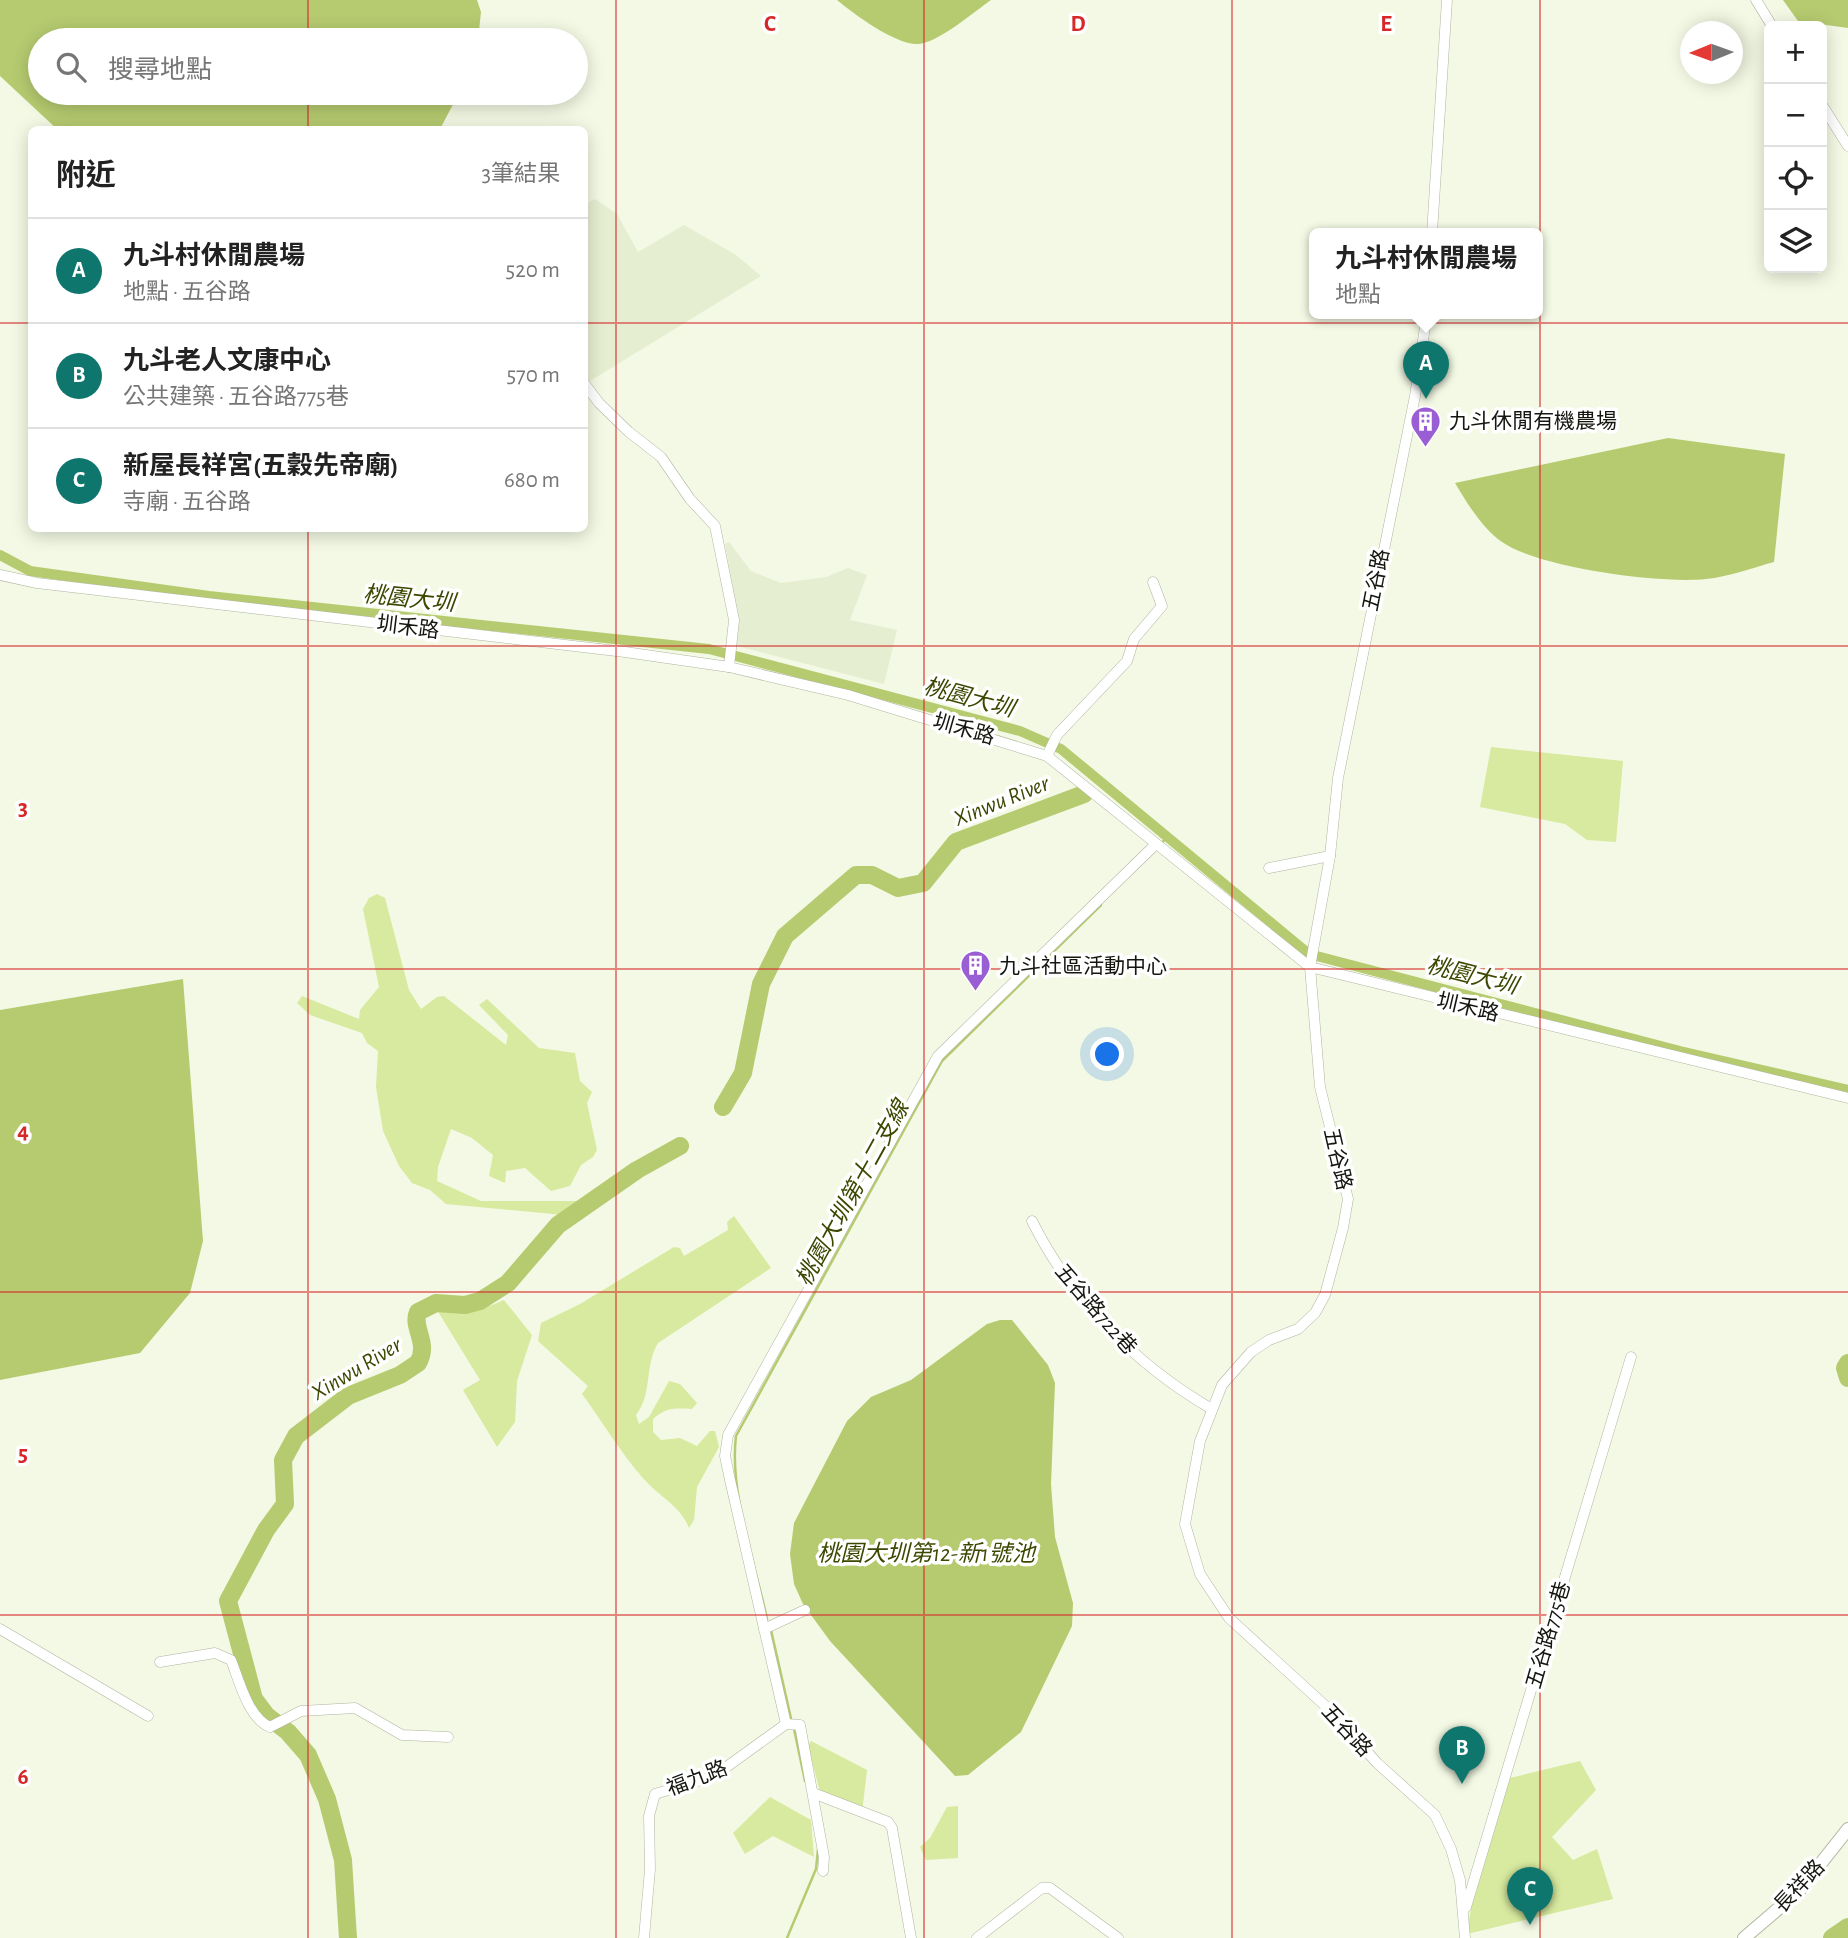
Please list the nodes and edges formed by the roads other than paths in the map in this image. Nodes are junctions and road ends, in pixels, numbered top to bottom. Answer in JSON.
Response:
{"nodes":[{"id":1,"x":1447,"y":0,"type":"edge"},
{"id":2,"x":1756,"y":0,"type":"edge"},
{"id":3,"x":1769,"y":21,"type":"edge"},
{"id":4,"x":1827,"y":113,"type":"edge"},
{"id":5,"x":1848,"y":146,"type":"edge"},
{"id":6,"x":1432,"y":228,"type":"edge"},
{"id":7,"x":1426,"y":319,"type":"edge"},
{"id":8,"x":588,"y":388,"type":"edge"},
{"id":9,"x":0,"y":575,"type":"edge"},
{"id":10,"x":1153,"y":582,"type":"dead end"},
{"id":11,"x":729,"y":664,"type":"junction"},
{"id":12,"x":1048,"y":754,"type":"junction"},
{"id":13,"x":1156,"y":844,"type":"junction"},
{"id":14,"x":1330,"y":856,"type":"junction"},
{"id":15,"x":1269,"y":868,"type":"dead end"},
{"id":16,"x":1311,"y":961,"type":"junction"},
{"id":17,"x":1848,"y":1098,"type":"edge"},
{"id":18,"x":1032,"y":1221,"type":"dead end"},
{"id":19,"x":1631,"y":1357,"type":"dead end"},
{"id":20,"x":1210,"y":1408,"type":"junction"},
{"id":21,"x":805,"y":1610,"type":"dead end"},
{"id":22,"x":0,"y":1629,"type":"edge"},
{"id":23,"x":764,"y":1629,"type":"junction"},
{"id":24,"x":160,"y":1662,"type":"dead end"},
{"id":25,"x":148,"y":1716,"type":"dead end"},
{"id":26,"x":786,"y":1724,"type":"junction"},
{"id":27,"x":448,"y":1737,"type":"dead end"},
{"id":28,"x":813,"y":1793,"type":"junction"},
{"id":29,"x":1848,"y":1829,"type":"edge"},
{"id":30,"x":823,"y":1871,"type":"dead end"},
{"id":31,"x":1465,"y":1911,"type":"junction"},
{"id":32,"x":1463,"y":1937,"type":"edge"},
{"id":33,"x":645,"y":1938,"type":"edge"},
{"id":34,"x":911,"y":1938,"type":"edge"},
{"id":35,"x":977,"y":1938,"type":"edge"},
{"id":36,"x":1118,"y":1938,"type":"edge"},
{"id":37,"x":1744,"y":1938,"type":"edge"}],
"edges":[{"from":1,"to":6,"type":"street"},
{"from":2,"to":3,"type":"street"},
{"from":4,"to":5,"type":"street"},
{"from":7,"to":14,"type":"street","name":"五谷路"},
{"from":8,"to":11,"type":"street"},
{"from":9,"to":11,"type":"street","name":"圳禾路"},
{"from":10,"to":12,"type":"street"},
{"from":11,"to":12,"type":"street","name":"圳禾路"},
{"from":12,"to":13,"type":"street","name":"圳禾路"},
{"from":13,"to":16,"type":"street","name":"圳禾路"},
{"from":13,"to":23,"type":"street"},
{"from":14,"to":15,"type":"street"},
{"from":14,"to":16,"type":"street","name":"五谷路"},
{"from":16,"to":17,"type":"street","name":"圳禾路"},
{"from":16,"to":20,"type":"street","name":"五谷路"},
{"from":18,"to":20,"type":"street","name":"五谷路722巷"},
{"from":19,"to":31,"type":"street","name":"五谷路775巷"},
{"from":20,"to":31,"type":"street","name":"五谷路"},
{"from":21,"to":23,"type":"street"},
{"from":22,"to":25,"type":"street"},
{"from":23,"to":26,"type":"street"},
{"from":24,"to":27,"type":"street"},
{"from":26,"to":28,"type":"street"},
{"from":26,"to":33,"type":"street","name":"福九路"},
{"from":28,"to":30,"type":"street"},
{"from":28,"to":34,"type":"street"},
{"from":29,"to":37,"type":"street","name":"長祥路"},
{"from":31,"to":32,"type":"street","name":"五谷路"},
{"from":35,"to":36,"type":"street"}]}
